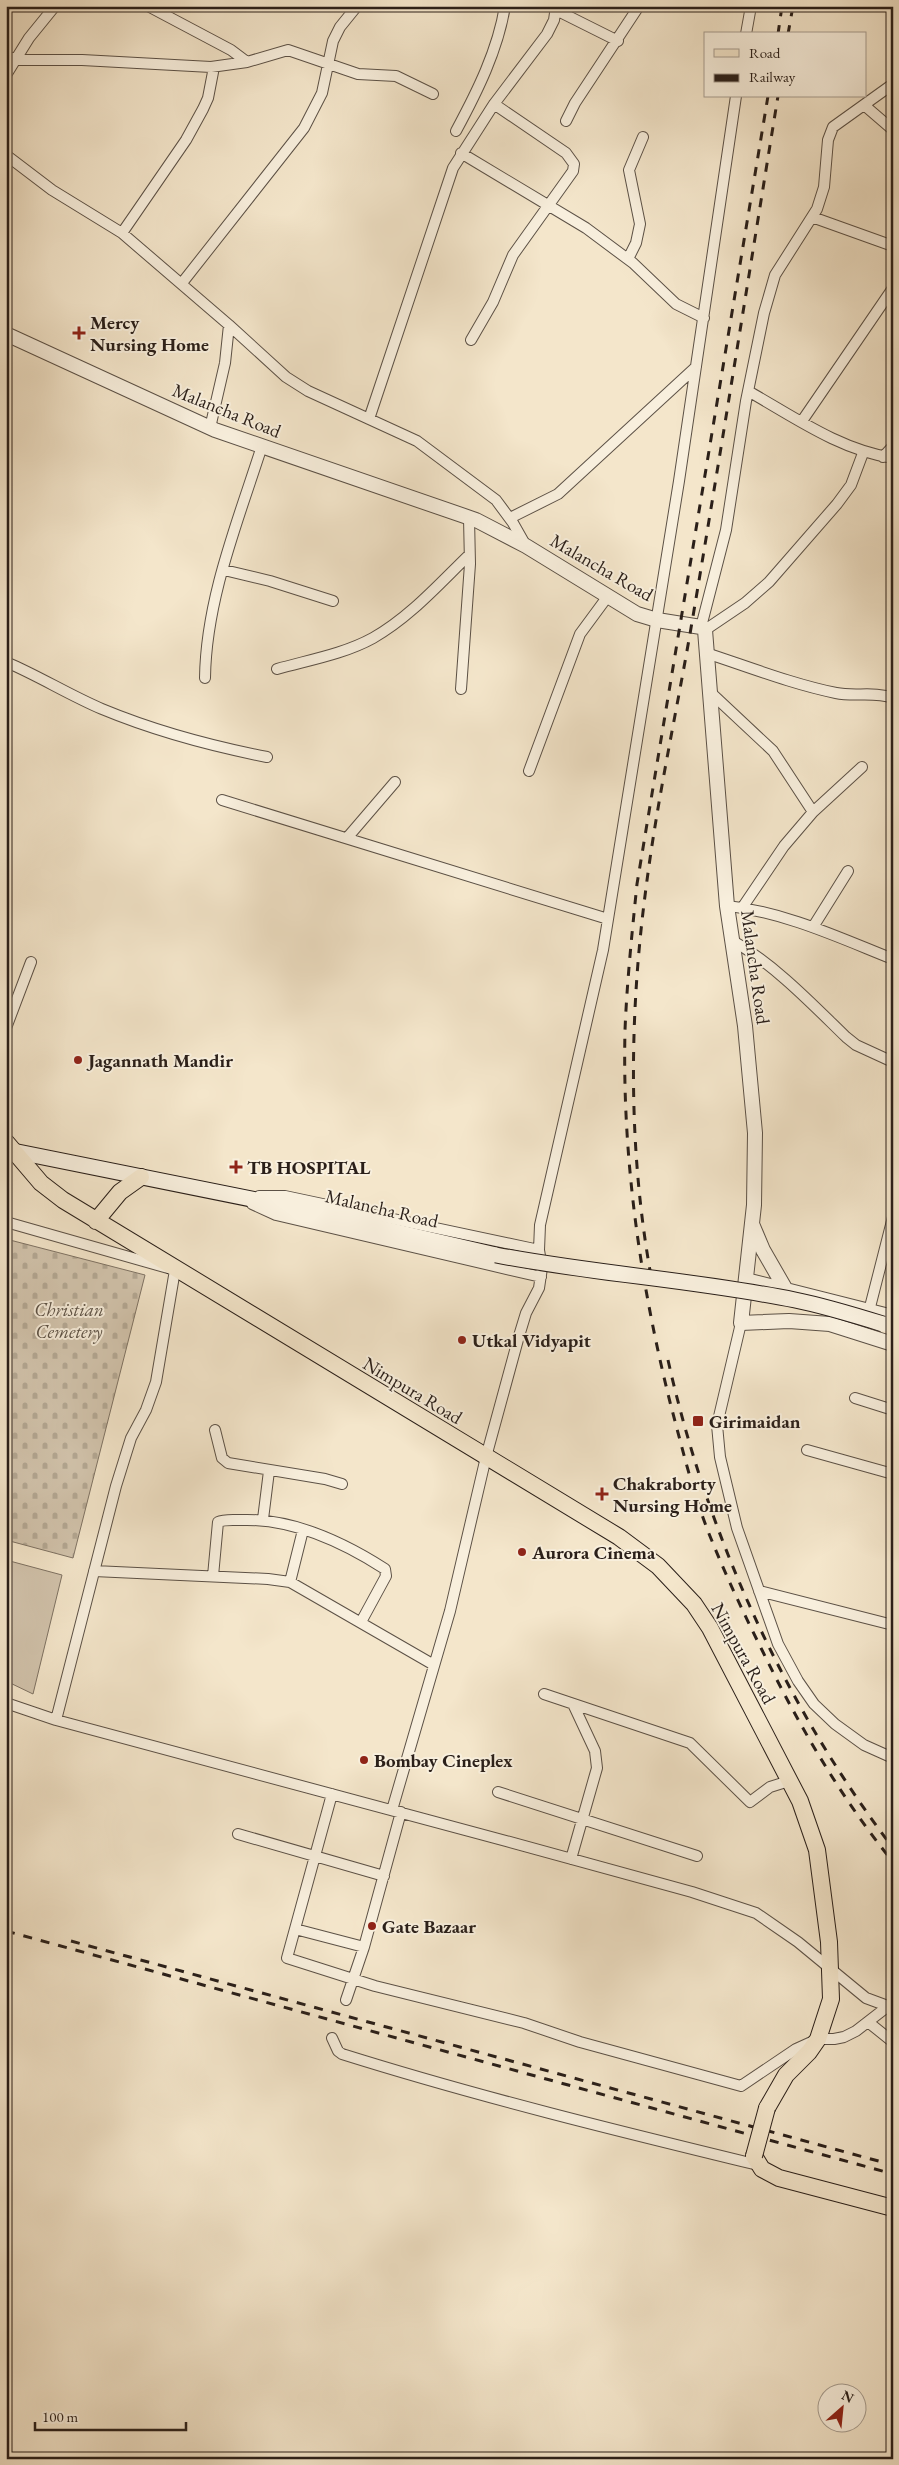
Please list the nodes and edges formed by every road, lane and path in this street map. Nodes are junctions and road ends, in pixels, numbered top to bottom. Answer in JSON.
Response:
{"nodes":[{"id":1,"x":55,"y":6,"type":"edge"},
{"id":2,"x":148,"y":6,"type":"edge"},
{"id":3,"x":357,"y":6,"type":"edge"},
{"id":4,"x":505,"y":6,"type":"edge"},
{"id":5,"x":639,"y":6,"type":"edge"},
{"id":6,"x":751,"y":6,"type":"edge"},
{"id":7,"x":556,"y":8,"type":"edge"},
{"id":8,"x":165,"y":10,"type":"edge"},
{"id":9,"x":746,"y":32,"type":"edge"},
{"id":10,"x":618,"y":41,"type":"junction"},
{"id":11,"x":11,"y":58,"type":"edge"},
{"id":12,"x":247,"y":62,"type":"junction"},
{"id":13,"x":327,"y":64,"type":"junction"},
{"id":14,"x":214,"y":67,"type":"junction"},
{"id":15,"x":6,"y":75,"type":"edge"},
{"id":16,"x":893,"y":84,"type":"edge"},
{"id":17,"x":433,"y":94,"type":"dead end"},
{"id":18,"x":736,"y":98,"type":"edge"},
{"id":19,"x":494,"y":104,"type":"junction"},
{"id":20,"x":864,"y":105,"type":"junction"},
{"id":21,"x":566,"y":121,"type":"dead end"},
{"id":22,"x":893,"y":130,"type":"edge"},
{"id":23,"x":456,"y":131,"type":"dead end"},
{"id":24,"x":643,"y":137,"type":"dead end"},
{"id":25,"x":461,"y":153,"type":"junction"},
{"id":26,"x":6,"y":155,"type":"edge"},
{"id":27,"x":548,"y":206,"type":"junction"},
{"id":28,"x":812,"y":217,"type":"junction"},
{"id":29,"x":122,"y":233,"type":"junction"},
{"id":30,"x":893,"y":246,"type":"edge"},
{"id":31,"x":628,"y":259,"type":"junction"},
{"id":32,"x":182,"y":283,"type":"junction"},
{"id":33,"x":893,"y":288,"type":"edge"},
{"id":34,"x":704,"y":318,"type":"junction"},
{"id":35,"x":229,"y":325,"type":"junction"},
{"id":36,"x":6,"y":334,"type":"edge"},
{"id":37,"x":471,"y":340,"type":"dead end"},
{"id":38,"x":696,"y":367,"type":"junction"},
{"id":39,"x":748,"y":391,"type":"junction"},
{"id":40,"x":369,"y":419,"type":"junction"},
{"id":41,"x":802,"y":421,"type":"junction"},
{"id":42,"x":210,"y":428,"type":"junction"},
{"id":43,"x":262,"y":446,"type":"junction"},
{"id":44,"x":893,"y":446,"type":"edge"},
{"id":45,"x":864,"y":453,"type":"junction"},
{"id":46,"x":888,"y":458,"type":"edge"},
{"id":47,"x":469,"y":518,"type":"junction"},
{"id":48,"x":510,"y":518,"type":"junction"},
{"id":49,"x":526,"y":546,"type":"junction"},
{"id":50,"x":470,"y":555,"type":"junction"},
{"id":51,"x":224,"y":570,"type":"junction"},
{"id":52,"x":608,"y":596,"type":"junction"},
{"id":53,"x":333,"y":601,"type":"dead end"},
{"id":54,"x":656,"y":620,"type":"junction"},
{"id":55,"x":703,"y":628,"type":"junction"},
{"id":56,"x":706,"y":653,"type":"junction"},
{"id":57,"x":6,"y":662,"type":"edge"},
{"id":58,"x":277,"y":668,"type":"dead end"},
{"id":59,"x":204,"y":678,"type":"dead end"},
{"id":60,"x":461,"y":689,"type":"dead end"},
{"id":61,"x":710,"y":692,"type":"junction"},
{"id":62,"x":893,"y":698,"type":"edge"},
{"id":63,"x":267,"y":757,"type":"dead end"},
{"id":64,"x":862,"y":768,"type":"dead end"},
{"id":65,"x":529,"y":771,"type":"dead end"},
{"id":66,"x":395,"y":782,"type":"dead end"},
{"id":67,"x":222,"y":800,"type":"dead end"},
{"id":68,"x":813,"y":812,"type":"junction"},
{"id":69,"x":347,"y":838,"type":"junction"},
{"id":70,"x":848,"y":871,"type":"dead end"},
{"id":71,"x":728,"y":906,"type":"junction"},
{"id":72,"x":742,"y":908,"type":"junction"},
{"id":73,"x":608,"y":919,"type":"junction"},
{"id":74,"x":813,"y":928,"type":"junction"},
{"id":75,"x":732,"y":941,"type":"junction"},
{"id":76,"x":893,"y":959,"type":"edge"},
{"id":77,"x":31,"y":962,"type":"dead end"},
{"id":78,"x":6,"y":1028,"type":"edge"},
{"id":79,"x":893,"y":1062,"type":"edge"},
{"id":80,"x":10,"y":1147,"type":"edge"},
{"id":81,"x":141,"y":1177,"type":"junction"},
{"id":82,"x":235,"y":1196,"type":"junction"},
{"id":83,"x":893,"y":1217,"type":"edge"},
{"id":84,"x":96,"y":1221,"type":"junction"},
{"id":85,"x":6,"y":1222,"type":"edge"},
{"id":86,"x":752,"y":1224,"type":"junction"},
{"id":87,"x":539,"y":1250,"type":"junction"},
{"id":88,"x":175,"y":1270,"type":"junction"},
{"id":89,"x":541,"y":1277,"type":"junction"},
{"id":90,"x":746,"y":1280,"type":"junction"},
{"id":91,"x":786,"y":1290,"type":"junction"},
{"id":92,"x":869,"y":1311,"type":"junction"},
{"id":93,"x":741,"y":1323,"type":"junction"},
{"id":94,"x":890,"y":1323,"type":"edge"},
{"id":95,"x":893,"y":1344,"type":"edge"},
{"id":96,"x":855,"y":1398,"type":"dead end"},
{"id":97,"x":893,"y":1410,"type":"edge"},
{"id":98,"x":215,"y":1430,"type":"dead end"},
{"id":99,"x":807,"y":1450,"type":"dead end"},
{"id":100,"x":486,"y":1457,"type":"junction"},
{"id":101,"x":268,"y":1471,"type":"junction"},
{"id":102,"x":893,"y":1474,"type":"edge"},
{"id":103,"x":342,"y":1484,"type":"dead end"},
{"id":104,"x":263,"y":1519,"type":"junction"},
{"id":105,"x":303,"y":1530,"type":"junction"},
{"id":106,"x":94,"y":1571,"type":"junction"},
{"id":107,"x":213,"y":1576,"type":"junction"},
{"id":108,"x":290,"y":1582,"type":"junction"},
{"id":109,"x":759,"y":1591,"type":"junction"},
{"id":110,"x":361,"y":1622,"type":"junction"},
{"id":111,"x":893,"y":1625,"type":"edge"},
{"id":112,"x":434,"y":1665,"type":"junction"},
{"id":113,"x":544,"y":1694,"type":"dead end"},
{"id":114,"x":6,"y":1703,"type":"edge"},
{"id":115,"x":573,"y":1704,"type":"junction"},
{"id":116,"x":56,"y":1720,"type":"junction"},
{"id":117,"x":893,"y":1758,"type":"edge"},
{"id":118,"x":789,"y":1781,"type":"junction"},
{"id":119,"x":498,"y":1792,"type":"dead end"},
{"id":120,"x":332,"y":1794,"type":"junction"},
{"id":121,"x":397,"y":1811,"type":"junction"},
{"id":122,"x":582,"y":1820,"type":"junction"},
{"id":123,"x":238,"y":1834,"type":"dead end"},
{"id":124,"x":697,"y":1856,"type":"dead end"},
{"id":125,"x":315,"y":1857,"type":"junction"},
{"id":126,"x":571,"y":1859,"type":"junction"},
{"id":127,"x":384,"y":1876,"type":"junction"},
{"id":128,"x":295,"y":1928,"type":"junction"},
{"id":129,"x":364,"y":1947,"type":"junction"},
{"id":130,"x":831,"y":1970,"type":"junction"},
{"id":131,"x":354,"y":1980,"type":"junction"},
{"id":132,"x":346,"y":2000,"type":"dead end"},
{"id":133,"x":890,"y":2007,"type":"edge"},
{"id":134,"x":868,"y":2022,"type":"junction"},
{"id":135,"x":332,"y":2038,"type":"dead end"},
{"id":136,"x":818,"y":2038,"type":"junction"},
{"id":137,"x":893,"y":2042,"type":"edge"},
{"id":138,"x":756,"y":2160,"type":"junction"},
{"id":139,"x":893,"y":2208,"type":"edge"}],
"edges":[{"from":1,"to":11,"type":"street"},
{"from":2,"to":8,"type":"street"},
{"from":3,"to":13,"type":"street"},
{"from":4,"to":23,"type":"street"},
{"from":5,"to":10,"type":"street"},
{"from":6,"to":9,"type":"street"},
{"from":7,"to":10,"type":"street"},
{"from":7,"to":19,"type":"street"},
{"from":8,"to":12,"type":"street"},
{"from":10,"to":21,"type":"street"},
{"from":11,"to":14,"type":"street"},
{"from":11,"to":15,"type":"street"},
{"from":12,"to":13,"type":"street"},
{"from":12,"to":14,"type":"street"},
{"from":13,"to":17,"type":"street"},
{"from":13,"to":32,"type":"street"},
{"from":14,"to":29,"type":"street"},
{"from":16,"to":20,"type":"street"},
{"from":18,"to":34,"type":"street"},
{"from":19,"to":25,"type":"street"},
{"from":19,"to":27,"type":"street"},
{"from":20,"to":22,"type":"street"},
{"from":20,"to":28,"type":"street"},
{"from":24,"to":31,"type":"street"},
{"from":25,"to":27,"type":"street"},
{"from":25,"to":40,"type":"street"},
{"from":26,"to":29,"type":"street"},
{"from":27,"to":31,"type":"street"},
{"from":27,"to":37,"type":"street"},
{"from":28,"to":30,"type":"street"},
{"from":28,"to":39,"type":"street"},
{"from":29,"to":32,"type":"street"},
{"from":31,"to":34,"type":"street"},
{"from":32,"to":35,"type":"street"},
{"from":33,"to":41,"type":"street"},
{"from":34,"to":38,"type":"street"},
{"from":35,"to":40,"type":"street"},
{"from":35,"to":42,"type":"street"},
{"from":36,"to":42,"type":"street","name":"Malancha Road"},
{"from":38,"to":48,"type":"street"},
{"from":38,"to":54,"type":"street"},
{"from":39,"to":41,"type":"street"},
{"from":39,"to":55,"type":"street"},
{"from":40,"to":48,"type":"street"},
{"from":41,"to":45,"type":"street"},
{"from":42,"to":43,"type":"street","name":"Malancha Road"},
{"from":43,"to":47,"type":"street","name":"Malancha Road"},
{"from":43,"to":51,"type":"street"},
{"from":44,"to":46,"type":"street"},
{"from":45,"to":46,"type":"street"},
{"from":45,"to":55,"type":"street"},
{"from":47,"to":49,"type":"street","name":"Malancha Road"},
{"from":47,"to":50,"type":"street"},
{"from":48,"to":49,"type":"street"},
{"from":49,"to":52,"type":"street","name":"Malancha Road"},
{"from":50,"to":58,"type":"street"},
{"from":50,"to":60,"type":"street"},
{"from":51,"to":53,"type":"street"},
{"from":51,"to":59,"type":"street"},
{"from":52,"to":54,"type":"street","name":"Malancha Road"},
{"from":52,"to":65,"type":"street"},
{"from":54,"to":55,"type":"street","name":"Malancha Road"},
{"from":54,"to":73,"type":"street"},
{"from":55,"to":56,"type":"street","name":"Malancha Road"},
{"from":56,"to":61,"type":"street","name":"Malancha Road"},
{"from":56,"to":62,"type":"street"},
{"from":57,"to":63,"type":"street"},
{"from":61,"to":68,"type":"street"},
{"from":61,"to":71,"type":"street","name":"Malancha Road"},
{"from":64,"to":68,"type":"street"},
{"from":66,"to":69,"type":"street"},
{"from":67,"to":69,"type":"street"},
{"from":68,"to":72,"type":"street"},
{"from":69,"to":73,"type":"street"},
{"from":70,"to":74,"type":"street"},
{"from":71,"to":72,"type":"street"},
{"from":71,"to":75,"type":"street","name":"Malancha Road"},
{"from":72,"to":74,"type":"street"},
{"from":73,"to":87,"type":"street"},
{"from":74,"to":76,"type":"street"},
{"from":75,"to":79,"type":"street"},
{"from":75,"to":86,"type":"street","name":"Malancha Road"},
{"from":77,"to":78,"type":"street"},
{"from":80,"to":81,"type":"main road","name":"Malancha Road"},
{"from":80,"to":84,"type":"main road","name":"Nimpura Road"},
{"from":81,"to":82,"type":"main road","name":"Malancha Road"},
{"from":81,"to":84,"type":"main road"},
{"from":82,"to":87,"type":"street"},
{"from":82,"to":89,"type":"street"},
{"from":82,"to":94,"type":"main road","name":"Malancha Road","bridge":true},
{"from":83,"to":92,"type":"street"},
{"from":84,"to":88,"type":"main road","name":"Nimpura Road"},
{"from":85,"to":88,"type":"street"},
{"from":86,"to":90,"type":"street","name":"Malancha Road"},
{"from":86,"to":91,"type":"street"},
{"from":87,"to":89,"type":"street"},
{"from":88,"to":100,"type":"main road","name":"Nimpura Road"},
{"from":88,"to":106,"type":"street"},
{"from":89,"to":100,"type":"street"},
{"from":90,"to":91,"type":"street"},
{"from":90,"to":93,"type":"street","name":"Malancha Road"},
{"from":91,"to":92,"type":"street"},
{"from":92,"to":94,"type":"street"},
{"from":93,"to":95,"type":"street"},
{"from":93,"to":109,"type":"street"},
{"from":96,"to":97,"type":"street"},
{"from":98,"to":101,"type":"street"},
{"from":99,"to":102,"type":"street"},
{"from":100,"to":112,"type":"street"},
{"from":100,"to":118,"type":"main road","name":"Nimpura Road"},
{"from":101,"to":103,"type":"street"},
{"from":101,"to":104,"type":"street"},
{"from":104,"to":105,"type":"street"},
{"from":104,"to":107,"type":"street"},
{"from":105,"to":108,"type":"street"},
{"from":105,"to":110,"type":"street"},
{"from":106,"to":107,"type":"street"},
{"from":106,"to":116,"type":"street"},
{"from":107,"to":108,"type":"street"},
{"from":108,"to":110,"type":"street"},
{"from":109,"to":111,"type":"street"},
{"from":109,"to":117,"type":"street"},
{"from":110,"to":112,"type":"street"},
{"from":112,"to":121,"type":"street"},
{"from":113,"to":115,"type":"street"},
{"from":114,"to":116,"type":"street"},
{"from":115,"to":118,"type":"street"},
{"from":115,"to":122,"type":"street"},
{"from":116,"to":120,"type":"street"},
{"from":118,"to":130,"type":"main road","name":"Nimpura Road"},
{"from":119,"to":122,"type":"street"},
{"from":120,"to":121,"type":"street"},
{"from":120,"to":125,"type":"street"},
{"from":121,"to":126,"type":"street"},
{"from":121,"to":127,"type":"street"},
{"from":122,"to":124,"type":"street"},
{"from":122,"to":126,"type":"street"},
{"from":123,"to":125,"type":"street"},
{"from":125,"to":127,"type":"street"},
{"from":125,"to":128,"type":"street"},
{"from":126,"to":130,"type":"street"},
{"from":127,"to":129,"type":"street"},
{"from":128,"to":129,"type":"street"},
{"from":128,"to":131,"type":"street"},
{"from":129,"to":131,"type":"street"},
{"from":130,"to":133,"type":"street"},
{"from":130,"to":136,"type":"main road","name":"Nimpura Road"},
{"from":131,"to":132,"type":"street"},
{"from":131,"to":136,"type":"street"},
{"from":133,"to":134,"type":"street"},
{"from":134,"to":136,"type":"street"},
{"from":134,"to":137,"type":"street"},
{"from":135,"to":138,"type":"street"},
{"from":136,"to":138,"type":"main road","name":"Nimpura Road","bridge":true},
{"from":138,"to":139,"type":"main road"}]}
